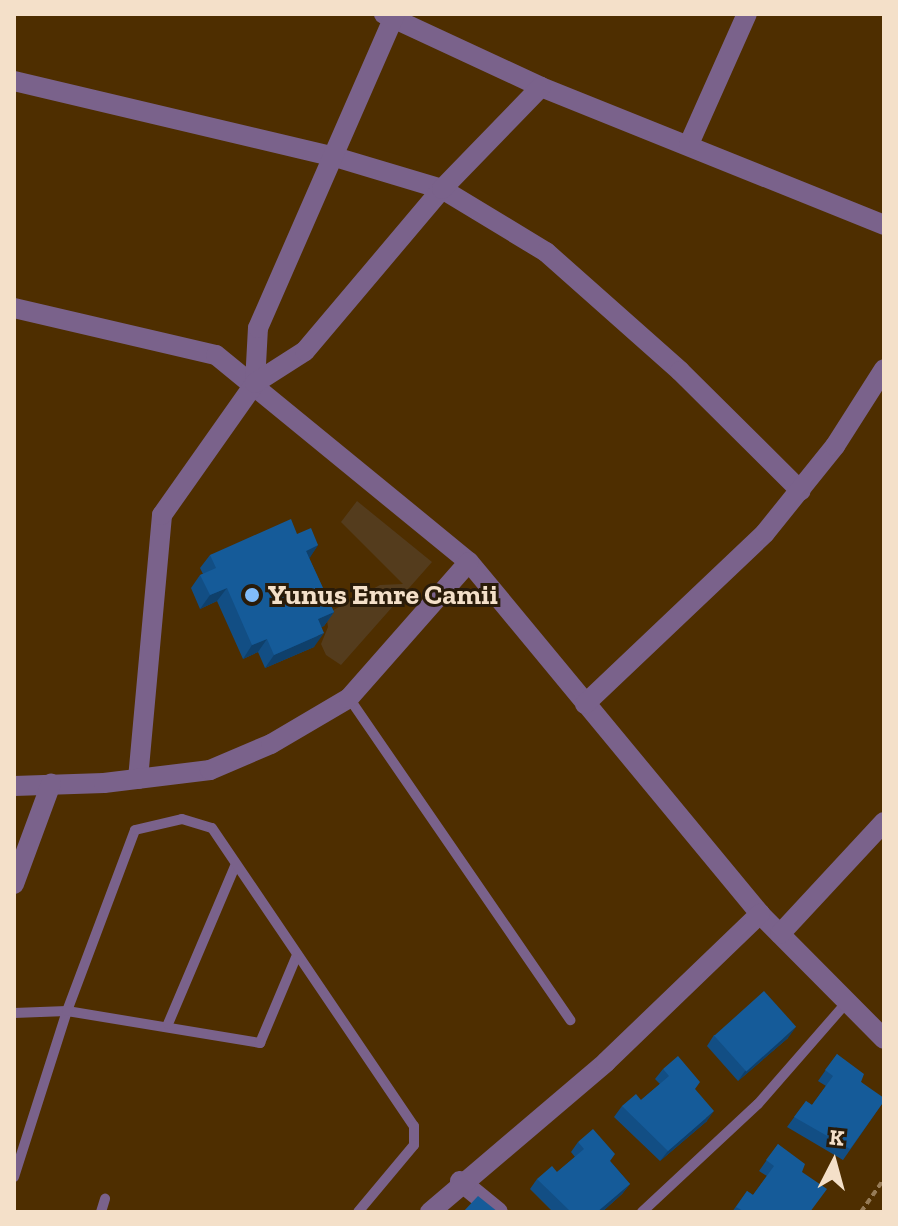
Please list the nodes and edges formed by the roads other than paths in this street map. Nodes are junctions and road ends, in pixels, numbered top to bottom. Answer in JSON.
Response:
{"nodes":[{"id":1,"x":747,"y":14,"type":"edge"},
{"id":2,"x":391,"y":16,"type":"edge"},
{"id":3,"x":14,"y":81,"type":"edge"},
{"id":4,"x":541,"y":87,"type":"junction"},
{"id":5,"x":689,"y":144,"type":"junction"},
{"id":6,"x":335,"y":157,"type":"junction"},
{"id":7,"x":442,"y":189,"type":"junction"},
{"id":8,"x":884,"y":225,"type":"edge"},
{"id":9,"x":14,"y":308,"type":"edge"},
{"id":10,"x":882,"y":379,"type":"edge"},
{"id":11,"x":255,"y":383,"type":"junction"},
{"id":12,"x":801,"y":491,"type":"junction"},
{"id":13,"x":469,"y":562,"type":"junction"},
{"id":14,"x":349,"y":698,"type":"junction"},
{"id":15,"x":585,"y":704,"type":"junction"},
{"id":16,"x":138,"y":779,"type":"junction"},
{"id":17,"x":51,"y":784,"type":"junction"},
{"id":18,"x":14,"y":786,"type":"edge"},
{"id":19,"x":884,"y":822,"type":"edge"},
{"id":20,"x":235,"y":866,"type":"junction"},
{"id":21,"x":14,"y":884,"type":"edge"},
{"id":22,"x":760,"y":914,"type":"junction"},
{"id":23,"x":780,"y":934,"type":"junction"},
{"id":24,"x":297,"y":955,"type":"junction"},
{"id":25,"x":848,"y":1001,"type":"junction"},
{"id":26,"x":67,"y":1011,"type":"junction"},
{"id":27,"x":14,"y":1013,"type":"edge"},
{"id":28,"x":570,"y":1020,"type":"dead end"},
{"id":29,"x":168,"y":1024,"type":"junction"},
{"id":30,"x":884,"y":1039,"type":"edge"},
{"id":31,"x":14,"y":1177,"type":"edge"},
{"id":32,"x":460,"y":1181,"type":"junction"},
{"id":33,"x":105,"y":1199,"type":"dead end"},
{"id":34,"x":101,"y":1212,"type":"edge"},
{"id":35,"x":358,"y":1212,"type":"edge"},
{"id":36,"x":430,"y":1212,"type":"edge"},
{"id":37,"x":498,"y":1212,"type":"edge"},
{"id":38,"x":642,"y":1212,"type":"edge"}],
"edges":[{"from":1,"to":5,"type":"street"},
{"from":2,"to":4,"type":"street"},
{"from":2,"to":6,"type":"street"},
{"from":3,"to":6,"type":"street"},
{"from":4,"to":5,"type":"street"},
{"from":4,"to":7,"type":"street"},
{"from":5,"to":8,"type":"street"},
{"from":6,"to":7,"type":"street"},
{"from":6,"to":11,"type":"street"},
{"from":7,"to":11,"type":"street"},
{"from":7,"to":12,"type":"street"},
{"from":9,"to":11,"type":"street"},
{"from":10,"to":12,"type":"street"},
{"from":11,"to":13,"type":"street"},
{"from":11,"to":16,"type":"street"},
{"from":12,"to":15,"type":"street"},
{"from":13,"to":14,"type":"street"},
{"from":13,"to":15,"type":"street"},
{"from":14,"to":16,"type":"street"},
{"from":14,"to":28,"type":"lane"},
{"from":15,"to":22,"type":"street"},
{"from":16,"to":17,"type":"street"},
{"from":17,"to":18,"type":"street"},
{"from":17,"to":21,"type":"street"},
{"from":19,"to":23,"type":"street"},
{"from":20,"to":24,"type":"lane"},
{"from":20,"to":26,"type":"lane"},
{"from":20,"to":29,"type":"lane"},
{"from":22,"to":23,"type":"street"},
{"from":22,"to":32,"type":"street"},
{"from":23,"to":25,"type":"street"},
{"from":24,"to":29,"type":"lane"},
{"from":24,"to":35,"type":"lane"},
{"from":25,"to":30,"type":"street"},
{"from":25,"to":38,"type":"lane"},
{"from":26,"to":27,"type":"lane"},
{"from":26,"to":29,"type":"lane"},
{"from":26,"to":31,"type":"lane"},
{"from":32,"to":36,"type":"street"},
{"from":32,"to":37,"type":"street"},
{"from":33,"to":34,"type":"lane"}]}
